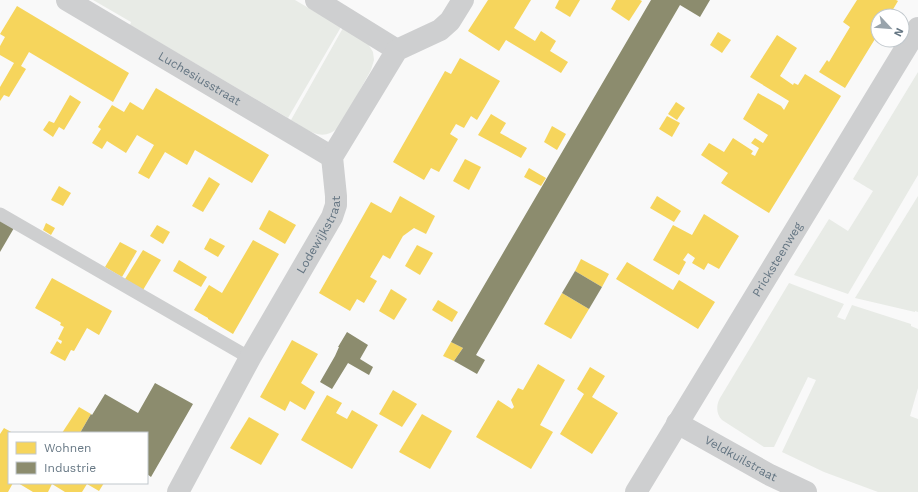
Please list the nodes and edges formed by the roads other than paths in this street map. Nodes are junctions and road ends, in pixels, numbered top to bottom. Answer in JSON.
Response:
{"nodes":[{"id":1,"x":67,"y":0,"type":"edge"},
{"id":2,"x":316,"y":0,"type":"edge"},
{"id":3,"x":463,"y":0,"type":"edge"},
{"id":4,"x":918,"y":28,"type":"edge"},
{"id":5,"x":397,"y":50,"type":"junction"},
{"id":6,"x":332,"y":157,"type":"junction"},
{"id":7,"x":0,"y":214,"type":"edge"},
{"id":8,"x":250,"y":358,"type":"junction"},
{"id":9,"x":677,"y":423,"type":"junction"},
{"id":10,"x":178,"y":492,"type":"edge"},
{"id":11,"x":636,"y":492,"type":"edge"},
{"id":12,"x":806,"y":492,"type":"edge"}],
"edges":[{"from":1,"to":6,"type":"street","name":"Luchesiusstraat"},
{"from":2,"to":5,"type":"street"},
{"from":3,"to":5,"type":"street"},
{"from":4,"to":9,"type":"street","name":"Pricksteenweg"},
{"from":5,"to":6,"type":"street"},
{"from":6,"to":8,"type":"street","name":"Lodewijkstraat"},
{"from":7,"to":8,"type":"lane"},
{"from":8,"to":10,"type":"street","name":"Lodewijkstraat"},
{"from":9,"to":11,"type":"street","name":"Pricksteenweg"},
{"from":9,"to":12,"type":"street","name":"Veldkuilstraat"}]}
